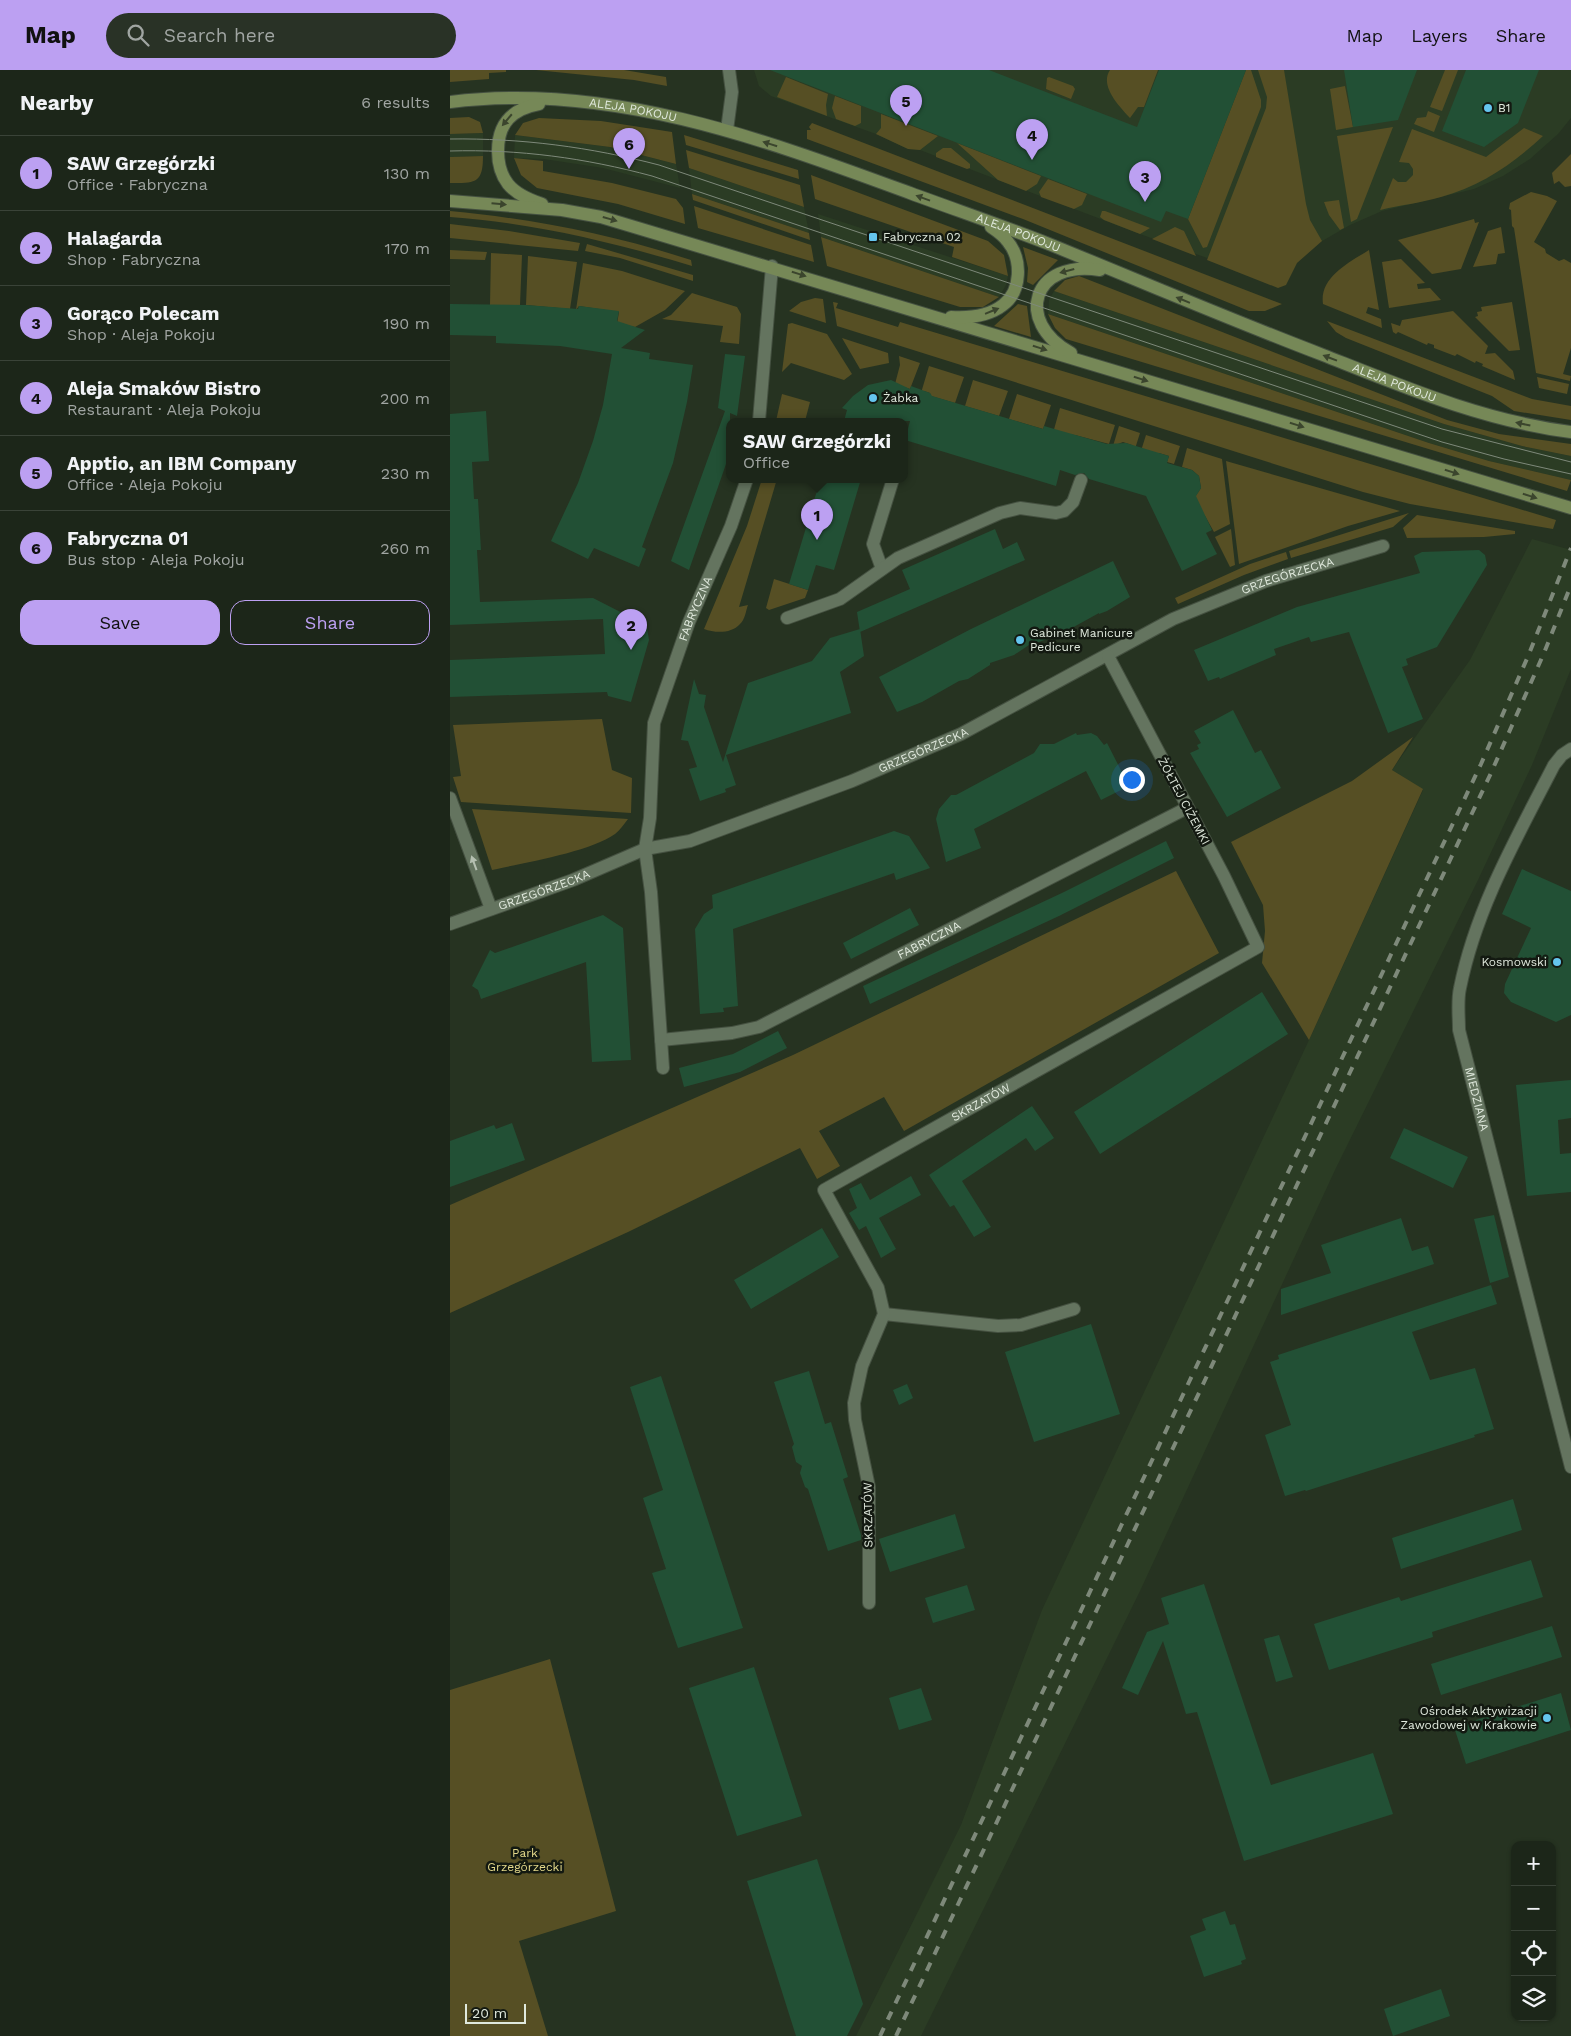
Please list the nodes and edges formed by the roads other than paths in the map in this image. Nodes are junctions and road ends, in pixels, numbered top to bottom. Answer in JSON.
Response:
{"nodes":[{"id":1,"x":729,"y":70,"type":"edge"},
{"id":2,"x":569,"y":100,"type":"junction"},
{"id":3,"x":450,"y":102,"type":"edge"},
{"id":4,"x":727,"y":130,"type":"junction"},
{"id":5,"x":450,"y":201,"type":"edge"},
{"id":6,"x":562,"y":210,"type":"junction"},
{"id":7,"x":969,"y":215,"type":"junction"},
{"id":8,"x":772,"y":266,"type":"junction"},
{"id":9,"x":1131,"y":279,"type":"junction"},
{"id":10,"x":926,"y":314,"type":"junction"},
{"id":11,"x":1094,"y":365,"type":"junction"},
{"id":12,"x":759,"y":418,"type":"edge"},
{"id":13,"x":1571,"y":432,"type":"edge"},
{"id":14,"x":1081,"y":480,"type":"dead end"},
{"id":15,"x":746,"y":483,"type":"edge"},
{"id":16,"x":892,"y":483,"type":"edge"},
{"id":17,"x":1571,"y":508,"type":"edge"},
{"id":18,"x":1382,"y":546,"type":"dead end"},
{"id":19,"x":882,"y":569,"type":"junction"},
{"id":20,"x":787,"y":618,"type":"dead end"},
{"id":21,"x":1108,"y":656,"type":"junction"},
{"id":22,"x":1571,"y":749,"type":"edge"},
{"id":23,"x":450,"y":798,"type":"edge"},
{"id":24,"x":1187,"y":808,"type":"junction"},
{"id":25,"x":645,"y":849,"type":"junction"},
{"id":26,"x":491,"y":909,"type":"junction"},
{"id":27,"x":450,"y":924,"type":"edge"},
{"id":28,"x":1258,"y":947,"type":"joint"},
{"id":29,"x":661,"y":1040,"type":"junction"},
{"id":30,"x":663,"y":1068,"type":"dead end"},
{"id":31,"x":1074,"y":1309,"type":"dead end"},
{"id":32,"x":884,"y":1314,"type":"junction"},
{"id":33,"x":1571,"y":1467,"type":"edge"},
{"id":34,"x":869,"y":1603,"type":"dead end"}],
"edges":[{"from":1,"to":4,"type":"street"},
{"from":2,"to":3,"type":"main road","name":"ALEJA POKOJU"},
{"from":2,"to":4,"type":"main road","name":"ALEJA POKOJU"},
{"from":2,"to":6,"type":"main road","one_way":true},
{"from":7,"to":4,"type":"main road","name":"ALEJA POKOJU","one_way":true},
{"from":5,"to":6,"type":"main road","one_way":true},
{"from":6,"to":8,"type":"main road","one_way":true},
{"from":7,"to":9,"type":"main road","name":"ALEJA POKOJU"},
{"from":10,"to":7,"type":"main road","one_way":true},
{"from":8,"to":10,"type":"main road","one_way":true},
{"from":8,"to":12,"type":"street"},
{"from":9,"to":11,"type":"main road","one_way":true},
{"from":13,"to":9,"type":"main road","name":"ALEJA POKOJU","one_way":true},
{"from":10,"to":11,"type":"main road","one_way":true},
{"from":11,"to":17,"type":"main road","one_way":true},
{"from":14,"to":19,"type":"street"},
{"from":15,"to":25,"type":"street","name":"FABRYCZNA"},
{"from":16,"to":19,"type":"street"},
{"from":18,"to":21,"type":"street","name":"GRZEGÓRZECKA"},
{"from":19,"to":20,"type":"street"},
{"from":21,"to":24,"type":"street","name":"ŻÓŁTEJ CIŻEMKI"},
{"from":21,"to":25,"type":"street","name":"GRZEGÓRZECKA"},
{"from":22,"to":33,"type":"street","name":"MIEDZIANA"},
{"from":26,"to":23,"type":"street","one_way":true},
{"from":24,"to":28,"type":"street","name":"ŻÓŁTEJ CIŻEMKI"},
{"from":24,"to":29,"type":"street","name":"FABRYCZNA"},
{"from":25,"to":26,"type":"street","name":"GRZEGÓRZECKA"},
{"from":25,"to":29,"type":"street","name":"FABRYCZNA"},
{"from":26,"to":27,"type":"street","name":"GRZEGÓRZECKA"},
{"from":28,"to":32,"type":"street","name":"SKRZATÓW"},
{"from":29,"to":30,"type":"street","name":"FABRYCZNA"},
{"from":31,"to":32,"type":"street"},
{"from":32,"to":34,"type":"street","name":"SKRZATÓW"}]}
